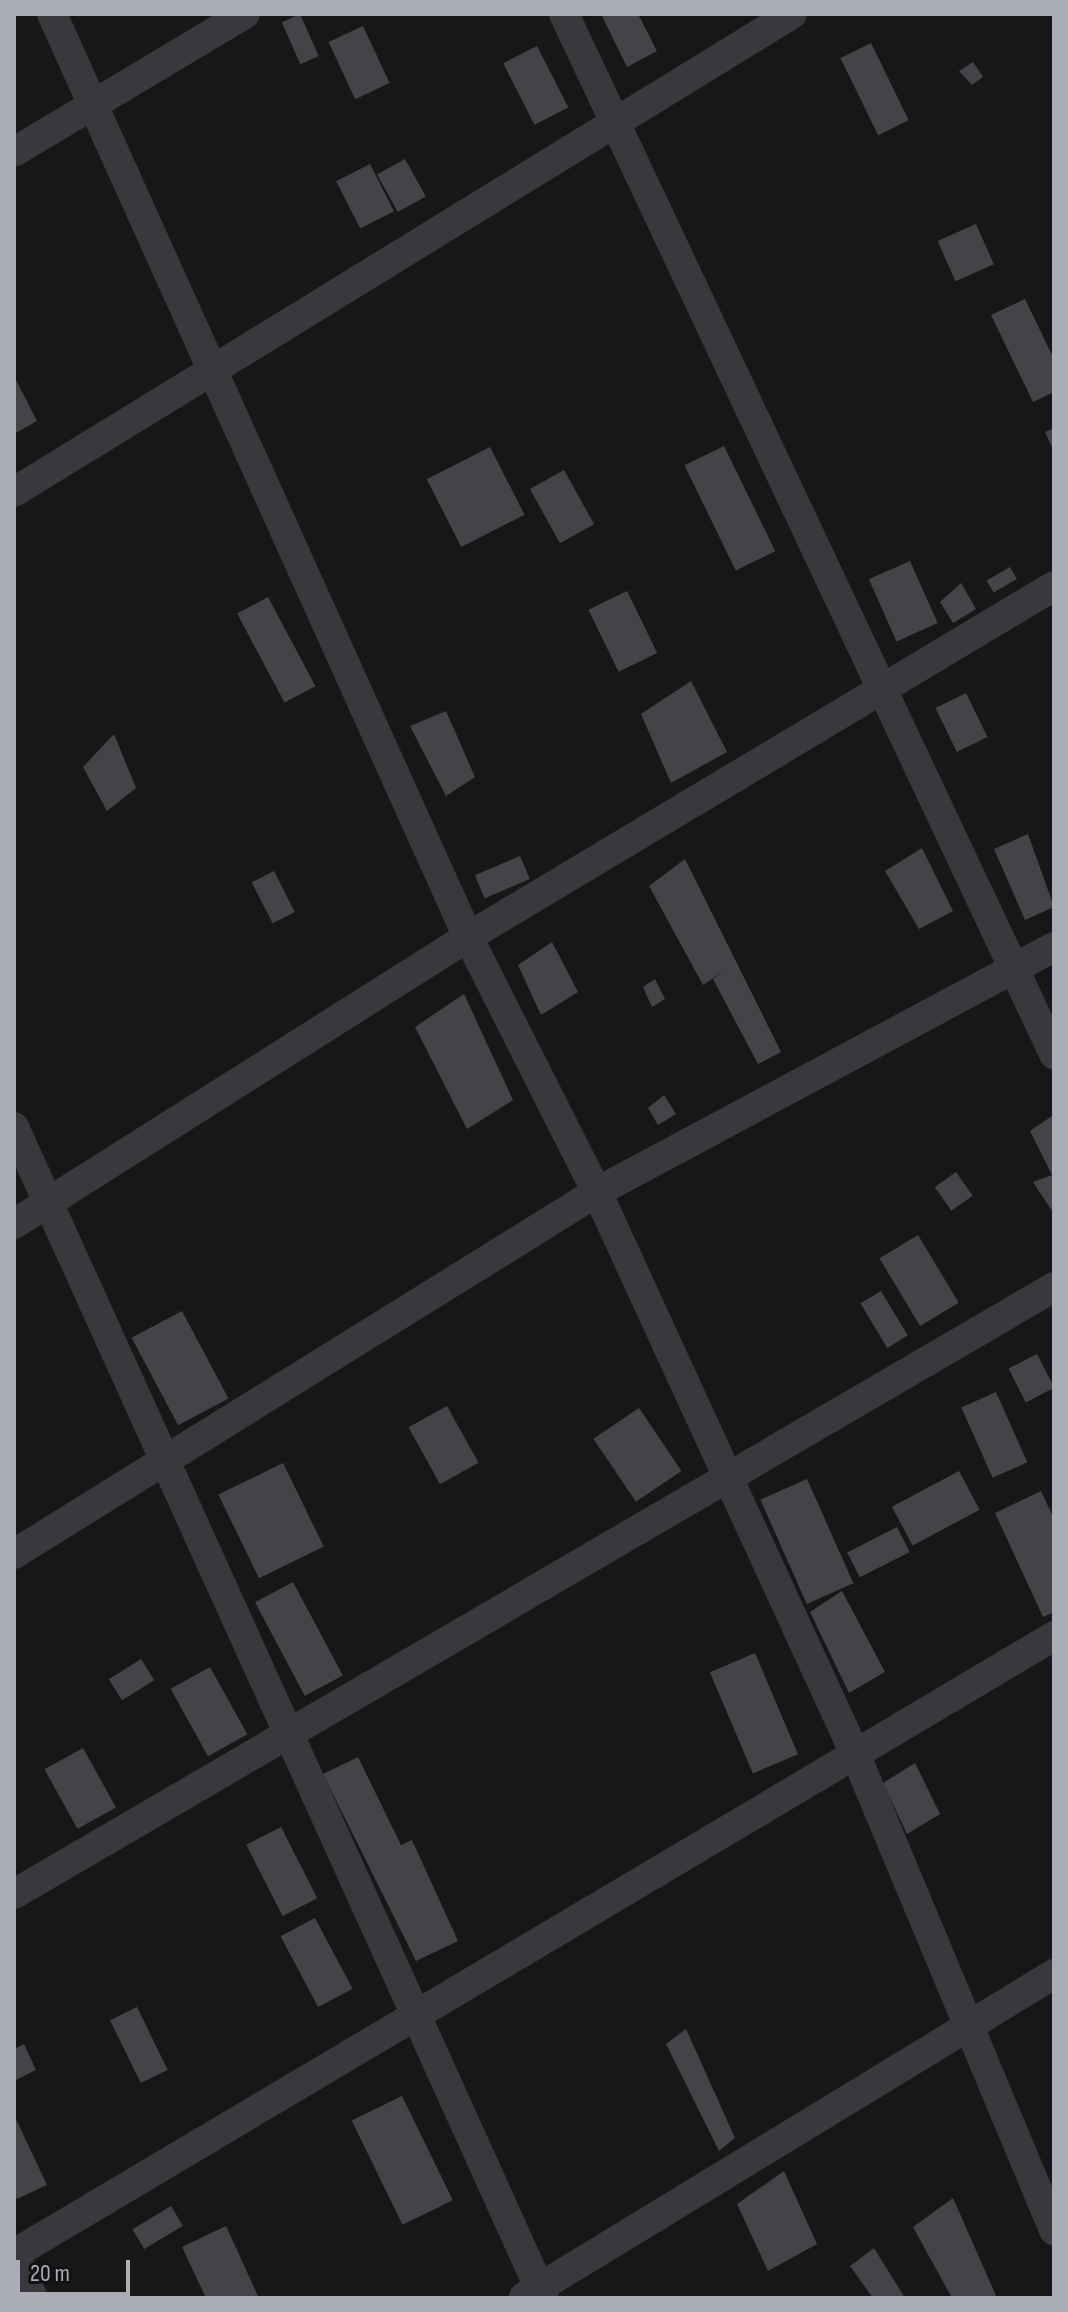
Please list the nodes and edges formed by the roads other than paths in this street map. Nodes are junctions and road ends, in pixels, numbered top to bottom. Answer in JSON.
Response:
{"nodes":[{"id":1,"x":52,"y":14,"type":"edge"},
{"id":2,"x":245,"y":14,"type":"edge"},
{"id":3,"x":564,"y":14,"type":"edge"},
{"id":4,"x":792,"y":14,"type":"edge"},
{"id":5,"x":94,"y":105,"type":"junction"},
{"id":6,"x":615,"y":122,"type":"junction"},
{"id":7,"x":14,"y":152,"type":"edge"},
{"id":8,"x":218,"y":372,"type":"junction"},
{"id":9,"x":14,"y":492,"type":"edge"},
{"id":10,"x":1054,"y":586,"type":"edge"},
{"id":11,"x":883,"y":690,"type":"junction"},
{"id":12,"x":468,"y":937,"type":"junction"},
{"id":13,"x":1054,"y":947,"type":"edge"},
{"id":14,"x":1014,"y":969,"type":"junction"},
{"id":15,"x":1054,"y":1054,"type":"edge"},
{"id":16,"x":14,"y":1127,"type":"edge"},
{"id":17,"x":597,"y":1192,"type":"junction"},
{"id":18,"x":49,"y":1204,"type":"junction"},
{"id":19,"x":14,"y":1224,"type":"edge"},
{"id":20,"x":1054,"y":1287,"type":"edge"},
{"id":21,"x":167,"y":1461,"type":"junction"},
{"id":22,"x":728,"y":1474,"type":"junction"},
{"id":23,"x":14,"y":1554,"type":"edge"},
{"id":24,"x":1054,"y":1636,"type":"edge"},
{"id":25,"x":292,"y":1731,"type":"junction"},
{"id":26,"x":856,"y":1756,"type":"junction"},
{"id":27,"x":14,"y":1894,"type":"edge"},
{"id":28,"x":1054,"y":1974,"type":"edge"},
{"id":29,"x":422,"y":2017,"type":"junction"},
{"id":30,"x":967,"y":2026,"type":"junction"},
{"id":31,"x":1054,"y":2230,"type":"edge"},
{"id":32,"x":14,"y":2254,"type":"edge"},
{"id":33,"x":535,"y":2295,"type":"edge"},
{"id":34,"x":33,"y":2298,"type":"edge"}],
"edges":[{"from":1,"to":5,"type":"street"},
{"from":2,"to":5,"type":"street"},
{"from":3,"to":6,"type":"street"},
{"from":4,"to":6,"type":"street"},
{"from":5,"to":7,"type":"street"},
{"from":5,"to":8,"type":"street"},
{"from":6,"to":8,"type":"street"},
{"from":6,"to":11,"type":"street"},
{"from":8,"to":9,"type":"street"},
{"from":8,"to":12,"type":"street"},
{"from":10,"to":11,"type":"street"},
{"from":11,"to":12,"type":"street"},
{"from":11,"to":14,"type":"street"},
{"from":12,"to":17,"type":"street"},
{"from":12,"to":18,"type":"street"},
{"from":13,"to":14,"type":"street"},
{"from":14,"to":15,"type":"street"},
{"from":14,"to":17,"type":"street"},
{"from":16,"to":18,"type":"street"},
{"from":17,"to":21,"type":"street"},
{"from":17,"to":22,"type":"street"},
{"from":18,"to":19,"type":"street"},
{"from":18,"to":21,"type":"street"},
{"from":20,"to":22,"type":"street"},
{"from":21,"to":23,"type":"street"},
{"from":21,"to":25,"type":"street"},
{"from":22,"to":25,"type":"street"},
{"from":22,"to":26,"type":"street"},
{"from":24,"to":26,"type":"street"},
{"from":25,"to":27,"type":"street"},
{"from":25,"to":29,"type":"street"},
{"from":26,"to":29,"type":"street"},
{"from":26,"to":30,"type":"street"},
{"from":28,"to":30,"type":"street"},
{"from":29,"to":32,"type":"street"},
{"from":29,"to":33,"type":"street"},
{"from":30,"to":31,"type":"street"},
{"from":30,"to":33,"type":"street"},
{"from":32,"to":34,"type":"street"}]}
